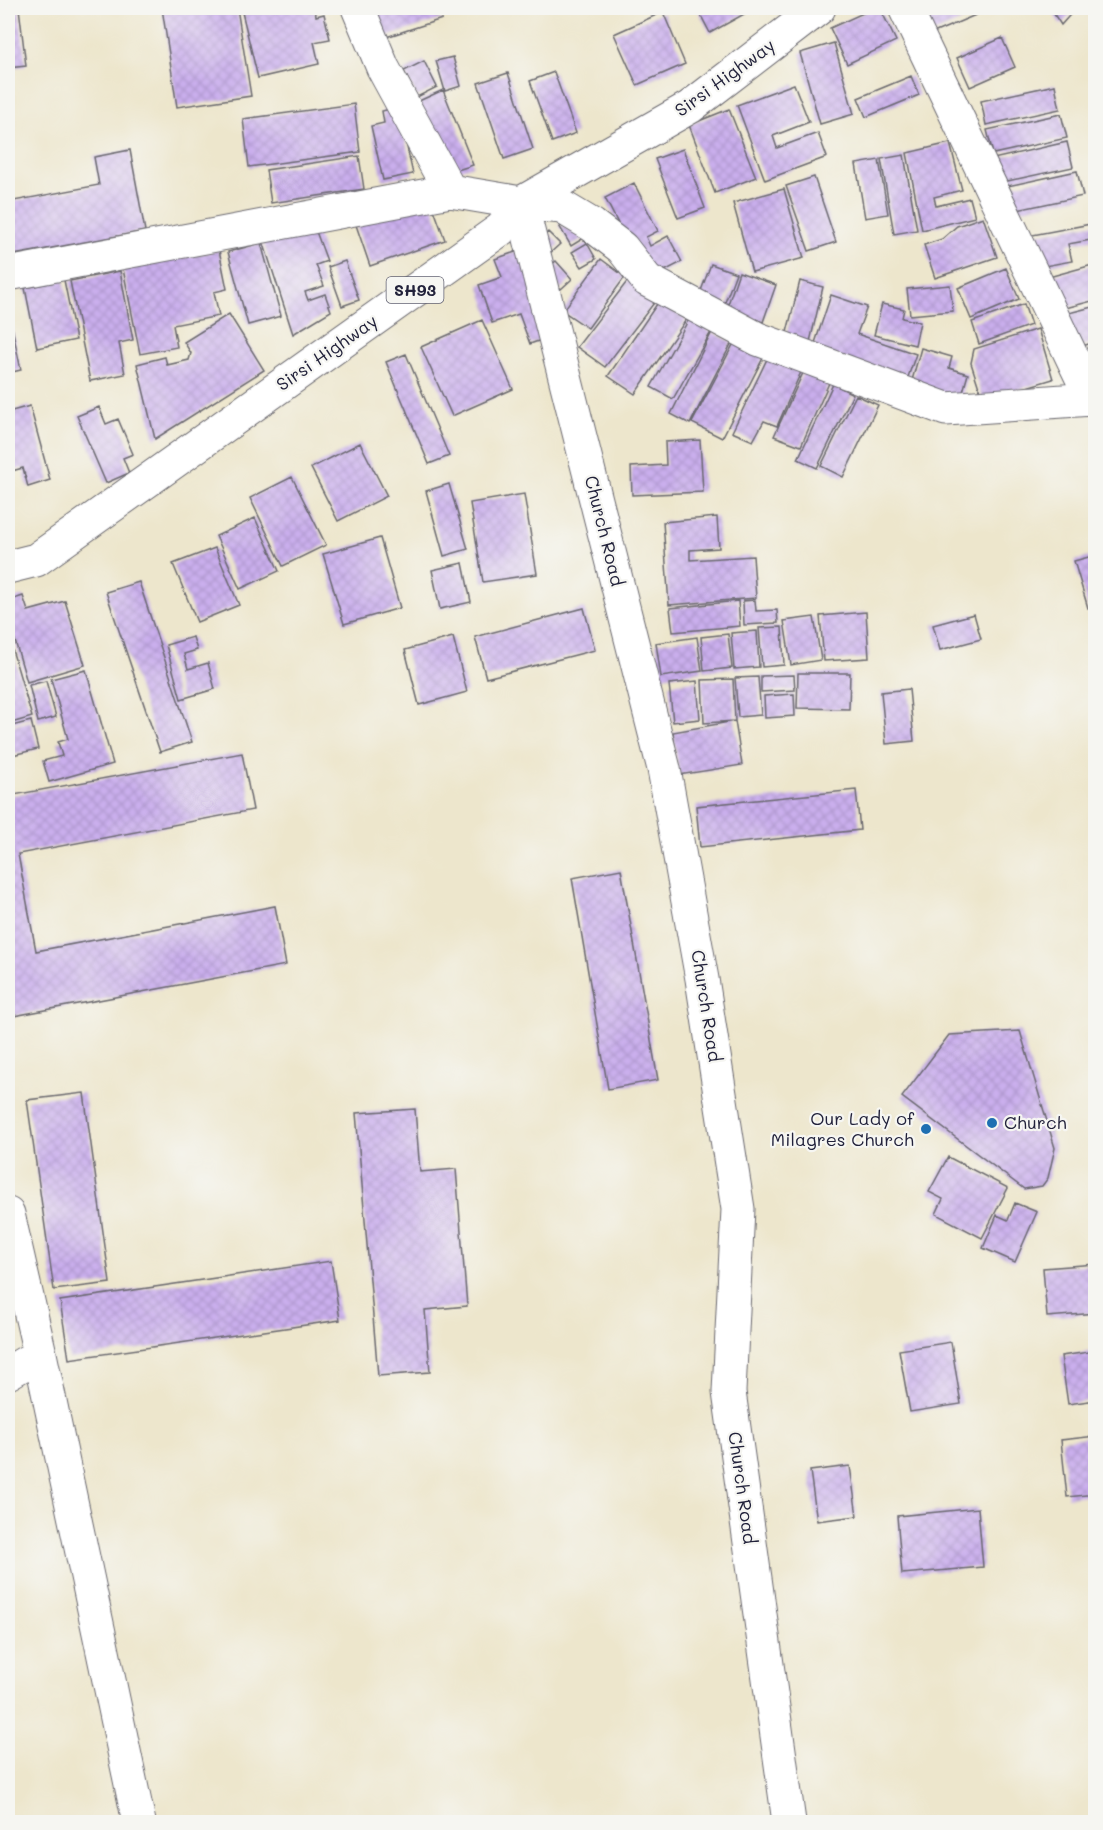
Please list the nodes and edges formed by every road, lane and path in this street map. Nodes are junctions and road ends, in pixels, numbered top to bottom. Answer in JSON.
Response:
{"nodes":[{"id":1,"x":358,"y":8,"type":"edge"},
{"id":2,"x":819,"y":8,"type":"edge"},
{"id":3,"x":905,"y":8,"type":"edge"},
{"id":4,"x":450,"y":191,"type":"junction"},
{"id":5,"x":521,"y":203,"type":"junction"},
{"id":6,"x":8,"y":274,"type":"edge"},
{"id":7,"x":1094,"y":400,"type":"edge"},
{"id":8,"x":8,"y":567,"type":"edge"},
{"id":9,"x":8,"y":1214,"type":"edge"},
{"id":10,"x":40,"y":1354,"type":"junction"},
{"id":11,"x":8,"y":1373,"type":"edge"},
{"id":12,"x":139,"y":1822,"type":"edge"},
{"id":13,"x":789,"y":1822,"type":"edge"}],
"edges":[{"from":1,"to":4,"type":"street"},
{"from":2,"to":5,"type":"street","name":"Sirsi Highway","number":"SH93"},
{"from":3,"to":7,"type":"street"},
{"from":4,"to":5,"type":"street"},
{"from":4,"to":6,"type":"street"},
{"from":5,"to":7,"type":"street"},
{"from":5,"to":8,"type":"street","name":"Sirsi Highway","number":"SH93"},
{"from":5,"to":13,"type":"street","name":"Church Road"},
{"from":9,"to":10,"type":"street"},
{"from":10,"to":11,"type":"street"},
{"from":10,"to":12,"type":"street"}]}
